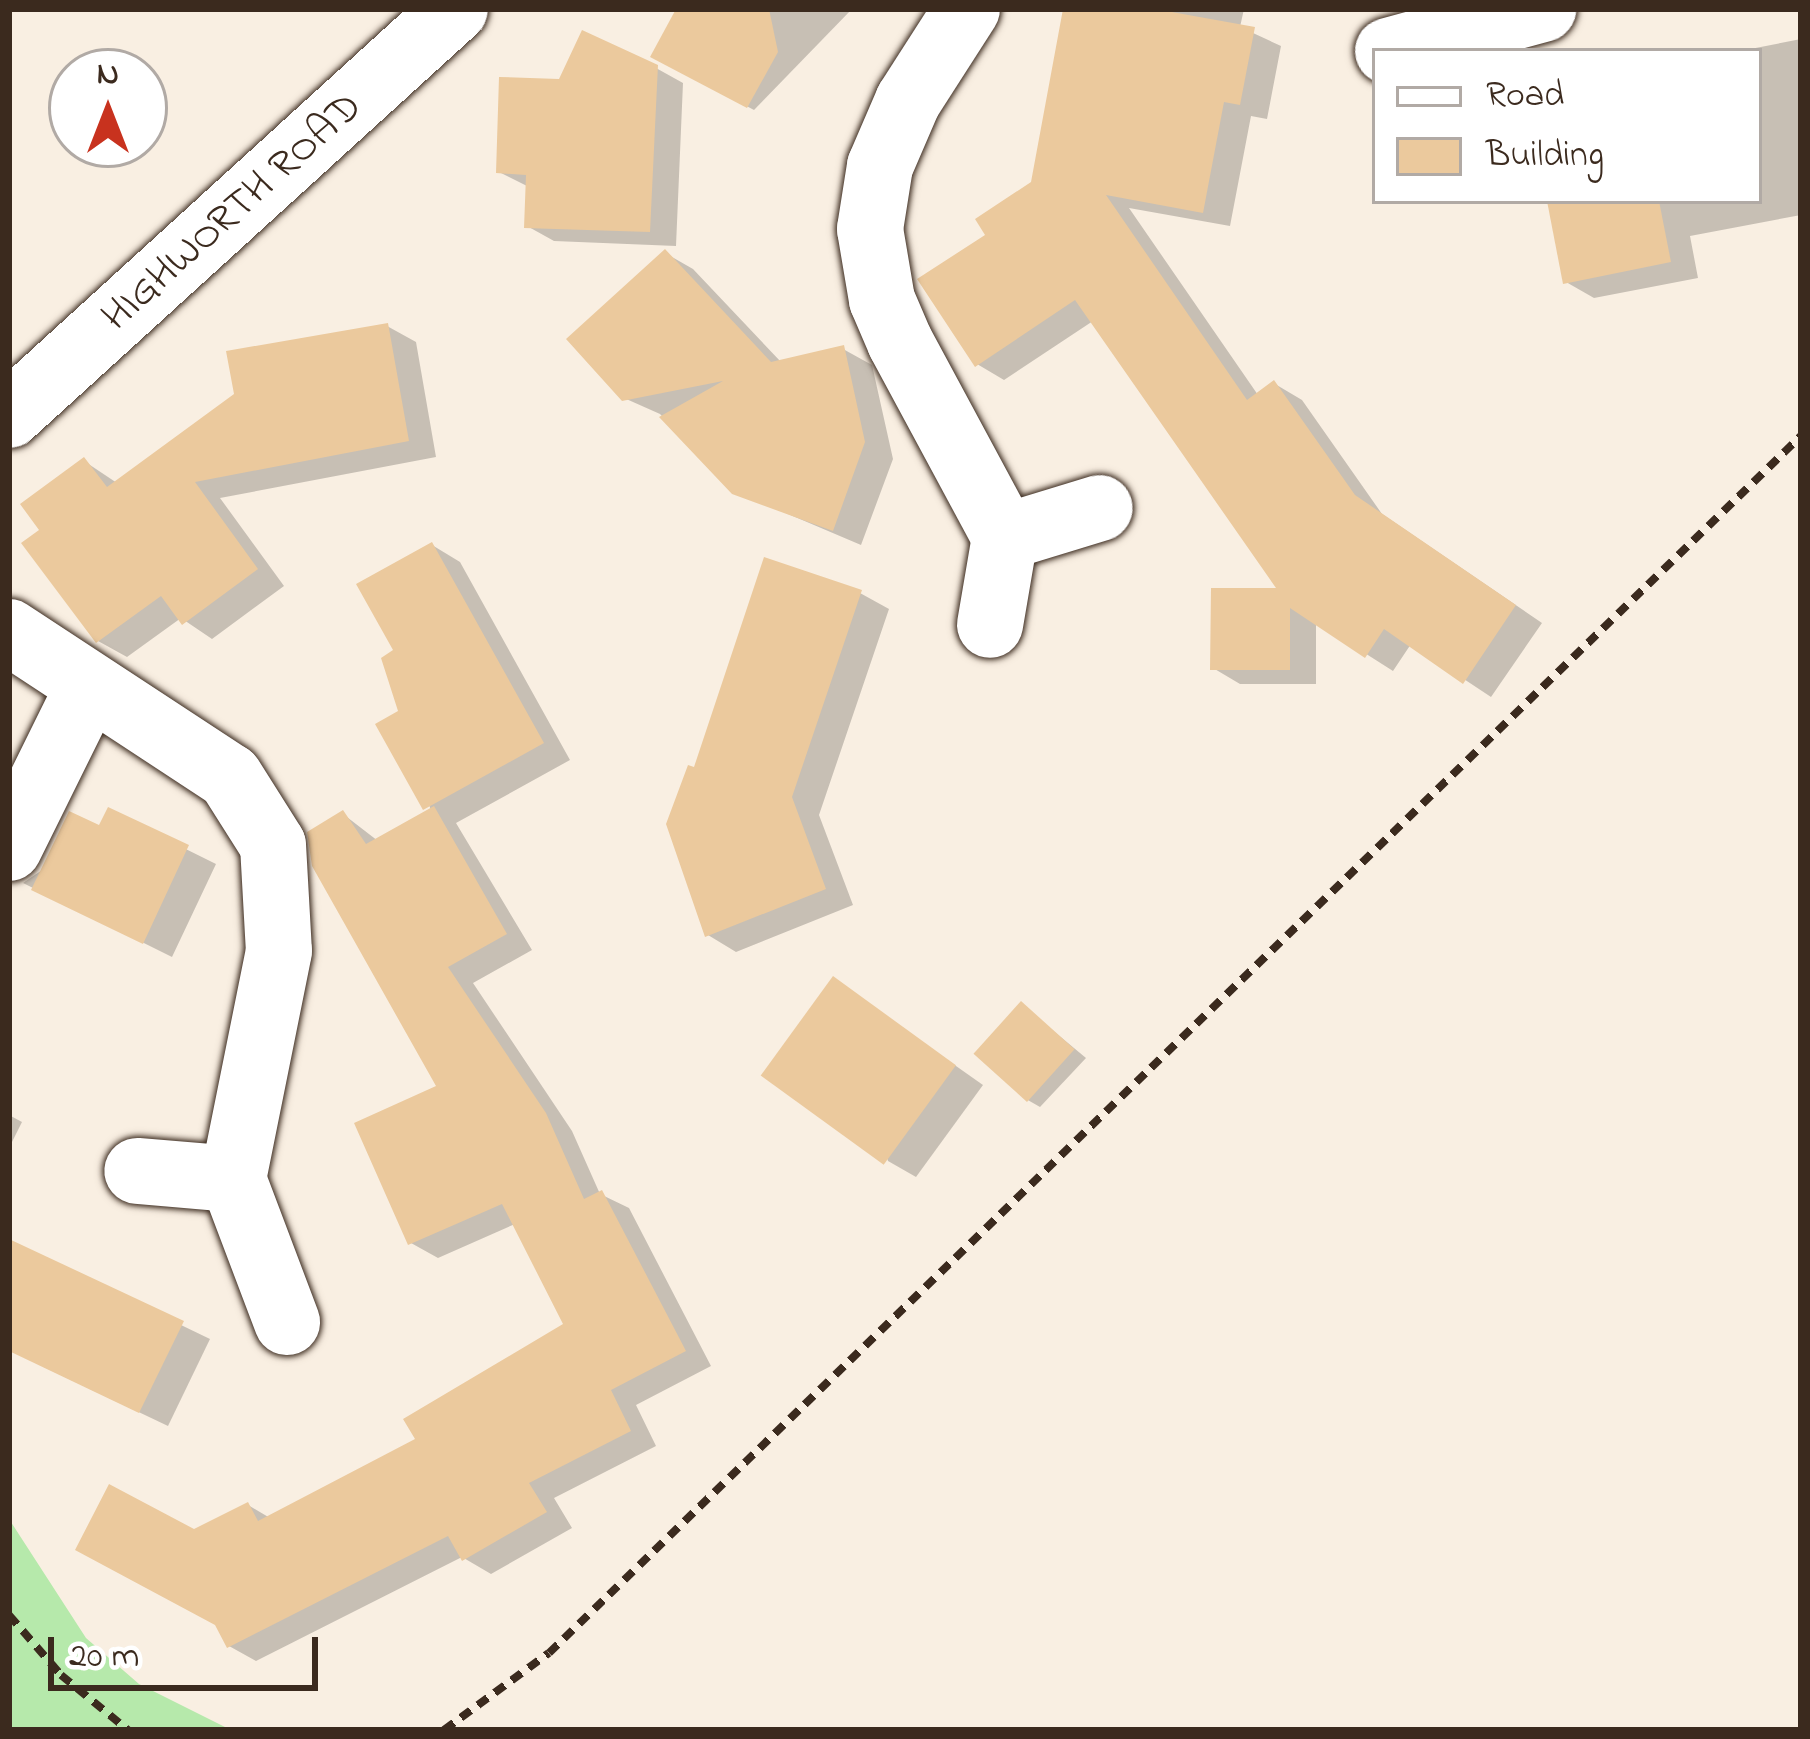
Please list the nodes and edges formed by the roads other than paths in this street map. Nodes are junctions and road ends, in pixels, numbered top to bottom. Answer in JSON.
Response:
{"nodes":[{"id":1,"x":455,"y":9,"type":"edge"},
{"id":2,"x":967,"y":9,"type":"edge"},
{"id":3,"x":1364,"y":9,"type":"edge"},
{"id":4,"x":1543,"y":9,"type":"edge"},
{"id":5,"x":1377,"y":48,"type":"edge"},
{"id":6,"x":1399,"y":48,"type":"edge"},
{"id":7,"x":9,"y":415,"type":"edge"},
{"id":8,"x":1100,"y":508,"type":"dead end"},
{"id":9,"x":1005,"y":537,"type":"junction"},
{"id":10,"x":990,"y":625,"type":"dead end"},
{"id":11,"x":9,"y":632,"type":"edge"},
{"id":12,"x":87,"y":690,"type":"junction"},
{"id":13,"x":9,"y":848,"type":"edge"},
{"id":14,"x":137,"y":1171,"type":"dead end"},
{"id":15,"x":232,"y":1179,"type":"junction"},
{"id":16,"x":287,"y":1322,"type":"dead end"}],
"edges":[{"from":1,"to":7,"type":"street","name":"HIGHWORTH ROAD"},
{"from":2,"to":9,"type":"street"},
{"from":3,"to":5,"type":"street"},
{"from":4,"to":6,"type":"street"},
{"from":8,"to":9,"type":"street"},
{"from":9,"to":10,"type":"street"},
{"from":11,"to":12,"type":"street"},
{"from":12,"to":13,"type":"street"},
{"from":12,"to":15,"type":"street"},
{"from":14,"to":15,"type":"street"},
{"from":15,"to":16,"type":"street"}]}
